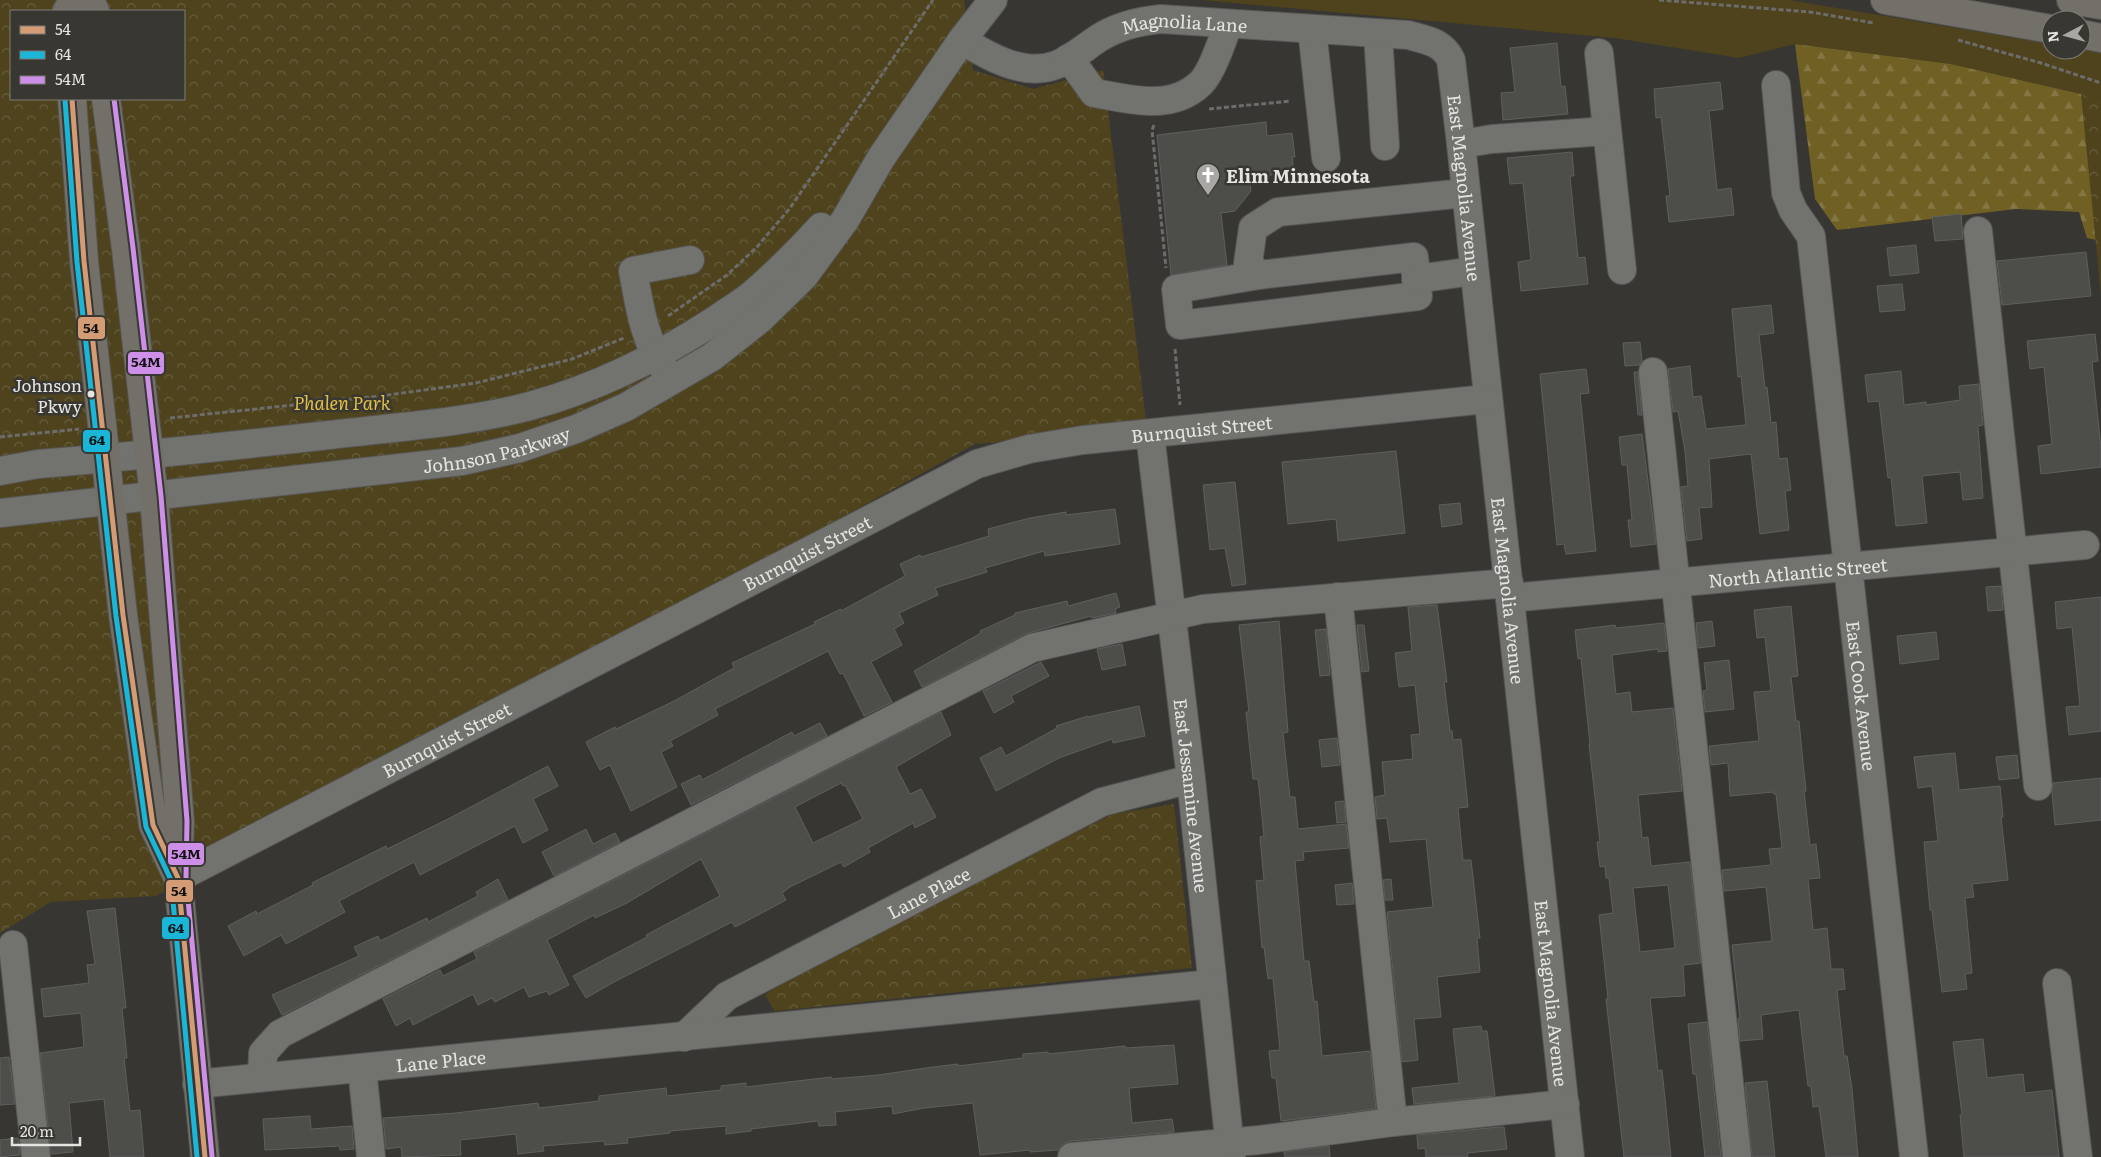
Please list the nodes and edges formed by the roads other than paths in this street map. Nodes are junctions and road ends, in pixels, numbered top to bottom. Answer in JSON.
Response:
{"nodes":[{"id":1,"x":993,"y":0,"type":"edge"},
{"id":2,"x":2071,"y":0,"type":"edge"},
{"id":3,"x":2101,"y":5,"type":"edge"},
{"id":4,"x":1883,"y":12,"type":"edge"},
{"id":5,"x":1228,"y":24,"type":"junction"},
{"id":6,"x":2041,"y":28,"type":"edge"},
{"id":7,"x":1312,"y":29,"type":"junction"},
{"id":8,"x":1378,"y":34,"type":"junction"},
{"id":9,"x":1424,"y":39,"type":"joint"},
{"id":10,"x":962,"y":40,"type":"junction"},
{"id":11,"x":1599,"y":53,"type":"dead end"},
{"id":12,"x":1069,"y":58,"type":"junction"},
{"id":13,"x":1776,"y":85,"type":"dead end"},
{"id":14,"x":72,"y":100,"type":"edge"},
{"id":15,"x":106,"y":100,"type":"edge"},
{"id":16,"x":1607,"y":131,"type":"junction"},
{"id":17,"x":1461,"y":144,"type":"junction"},
{"id":18,"x":1385,"y":146,"type":"dead end"},
{"id":19,"x":881,"y":158,"type":"junction"},
{"id":20,"x":1326,"y":158,"type":"dead end"},
{"id":21,"x":1465,"y":193,"type":"junction"},
{"id":22,"x":1978,"y":231,"type":"dead end"},
{"id":23,"x":690,"y":260,"type":"dead end"},
{"id":24,"x":1622,"y":270,"type":"dead end"},
{"id":25,"x":1474,"y":271,"type":"junction"},
{"id":26,"x":1259,"y":275,"type":"junction"},
{"id":27,"x":1416,"y":277,"type":"junction"},
{"id":28,"x":656,"y":356,"type":"junction"},
{"id":29,"x":1653,"y":372,"type":"dead end"},
{"id":30,"x":673,"y":381,"type":"junction"},
{"id":31,"x":1487,"y":399,"type":"junction"},
{"id":32,"x":1150,"y":434,"type":"junction"},
{"id":33,"x":150,"y":453,"type":"junction"},
{"id":34,"x":105,"y":458,"type":"junction"},
{"id":35,"x":0,"y":471,"type":"edge"},
{"id":36,"x":154,"y":497,"type":"junction"},
{"id":37,"x":110,"y":502,"type":"junction"},
{"id":38,"x":0,"y":513,"type":"edge"},
{"id":39,"x":2085,"y":545,"type":"dead end"},
{"id":40,"x":2012,"y":551,"type":"junction"},
{"id":41,"x":1848,"y":566,"type":"junction"},
{"id":42,"x":1675,"y":583,"type":"junction"},
{"id":43,"x":1509,"y":590,"type":"junction"},
{"id":44,"x":1338,"y":597,"type":"junction"},
{"id":45,"x":1172,"y":617,"type":"junction"},
{"id":46,"x":1191,"y":779,"type":"junction"},
{"id":47,"x":2038,"y":786,"type":"dead end"},
{"id":48,"x":178,"y":878,"type":"junction"},
{"id":49,"x":13,"y":945,"type":"dead end"},
{"id":50,"x":2057,"y":983,"type":"dead end"},
{"id":51,"x":1212,"y":984,"type":"junction"},
{"id":52,"x":684,"y":1037,"type":"junction"},
{"id":53,"x":362,"y":1068,"type":"junction"},
{"id":54,"x":262,"y":1077,"type":"junction"},
{"id":55,"x":197,"y":1084,"type":"junction"},
{"id":56,"x":1564,"y":1104,"type":"junction"},
{"id":57,"x":1393,"y":1122,"type":"junction"},
{"id":58,"x":1230,"y":1150,"type":"edge"},
{"id":59,"x":36,"y":1157,"type":"edge"},
{"id":60,"x":206,"y":1157,"type":"edge"},
{"id":61,"x":371,"y":1157,"type":"edge"},
{"id":62,"x":1072,"y":1157,"type":"edge"},
{"id":63,"x":1570,"y":1157,"type":"edge"},
{"id":64,"x":1737,"y":1157,"type":"edge"},
{"id":65,"x":1914,"y":1157,"type":"edge"},
{"id":66,"x":2078,"y":1157,"type":"edge"}],
"edges":[{"from":1,"to":10,"type":"street","name":"Johnson Parkway"},
{"from":2,"to":3,"type":"main road"},
{"from":4,"to":6,"type":"main road"},
{"from":5,"to":7,"type":"street","name":"Magnolia Lane"},
{"from":5,"to":12,"type":"street","name":"Magnolia Lane"},
{"from":5,"to":12,"type":"street"},
{"from":7,"to":8,"type":"street","name":"Magnolia Lane"},
{"from":7,"to":20,"type":"street"},
{"from":8,"to":9,"type":"street","name":"Magnolia Lane"},
{"from":8,"to":18,"type":"street"},
{"from":9,"to":17,"type":"street","name":"East Magnolia Avenue"},
{"from":10,"to":12,"type":"street","name":"Magnolia Lane"},
{"from":10,"to":19,"type":"street","name":"Johnson Parkway"},
{"from":11,"to":16,"type":"street"},
{"from":13,"to":41,"type":"street","name":"East Cook Avenue"},
{"from":14,"to":34,"type":"main road"},
{"from":15,"to":33,"type":"main road"},
{"from":16,"to":17,"type":"street"},
{"from":16,"to":24,"type":"street"},
{"from":17,"to":21,"type":"street","name":"East Magnolia Avenue"},
{"from":19,"to":28,"type":"street","name":"Johnson Parkway"},
{"from":19,"to":30,"type":"street","name":"Johnson Parkway"},
{"from":21,"to":25,"type":"street","name":"East Magnolia Avenue"},
{"from":21,"to":26,"type":"street"},
{"from":22,"to":40,"type":"street"},
{"from":23,"to":28,"type":"street"},
{"from":25,"to":27,"type":"street"},
{"from":25,"to":31,"type":"street","name":"East Magnolia Avenue"},
{"from":26,"to":27,"type":"street"},
{"from":26,"to":27,"type":"street"},
{"from":28,"to":30,"type":"street"},
{"from":28,"to":33,"type":"street","name":"Johnson Parkway"},
{"from":29,"to":42,"type":"street"},
{"from":30,"to":36,"type":"street","name":"Johnson Parkway"},
{"from":31,"to":32,"type":"street","name":"Burnquist Street"},
{"from":31,"to":43,"type":"street","name":"East Magnolia Avenue"},
{"from":32,"to":45,"type":"street","name":"East Jessamine Avenue"},
{"from":32,"to":48,"type":"street","name":"Burnquist Street"},
{"from":33,"to":34,"type":"street","name":"Johnson Parkway"},
{"from":33,"to":36,"type":"main road"},
{"from":34,"to":35,"type":"street","name":"Johnson Parkway"},
{"from":34,"to":37,"type":"main road"},
{"from":36,"to":37,"type":"street","name":"Johnson Parkway"},
{"from":36,"to":48,"type":"main road"},
{"from":37,"to":38,"type":"street","name":"Johnson Parkway"},
{"from":37,"to":48,"type":"main road"},
{"from":39,"to":40,"type":"street","name":"North Atlantic Street"},
{"from":40,"to":41,"type":"street","name":"North Atlantic Street"},
{"from":40,"to":47,"type":"street"},
{"from":41,"to":42,"type":"street","name":"North Atlantic Street"},
{"from":41,"to":65,"type":"street","name":"East Cook Avenue"},
{"from":42,"to":43,"type":"street","name":"North Atlantic Street"},
{"from":42,"to":64,"type":"street"},
{"from":43,"to":44,"type":"street","name":"North Atlantic Street"},
{"from":43,"to":56,"type":"street","name":"East Magnolia Avenue"},
{"from":44,"to":45,"type":"street","name":"North Atlantic Street"},
{"from":44,"to":57,"type":"street"},
{"from":45,"to":46,"type":"street","name":"East Jessamine Avenue"},
{"from":45,"to":54,"type":"street","name":"North Atlantic Street"},
{"from":46,"to":51,"type":"street","name":"East Jessamine Avenue"},
{"from":46,"to":52,"type":"street","name":"Lane Place"},
{"from":48,"to":55,"type":"main road"},
{"from":49,"to":59,"type":"street"},
{"from":50,"to":66,"type":"street"},
{"from":51,"to":52,"type":"street","name":"Lane Place"},
{"from":51,"to":58,"type":"street","name":"East Jessamine Avenue"},
{"from":52,"to":53,"type":"street","name":"Lane Place"},
{"from":53,"to":54,"type":"street","name":"Lane Place"},
{"from":53,"to":61,"type":"street"},
{"from":54,"to":55,"type":"street","name":"Lane Place"},
{"from":55,"to":60,"type":"main road"},
{"from":56,"to":57,"type":"street"},
{"from":56,"to":63,"type":"street","name":"East Magnolia Avenue"},
{"from":57,"to":58,"type":"street"},
{"from":58,"to":62,"type":"street"}]}
